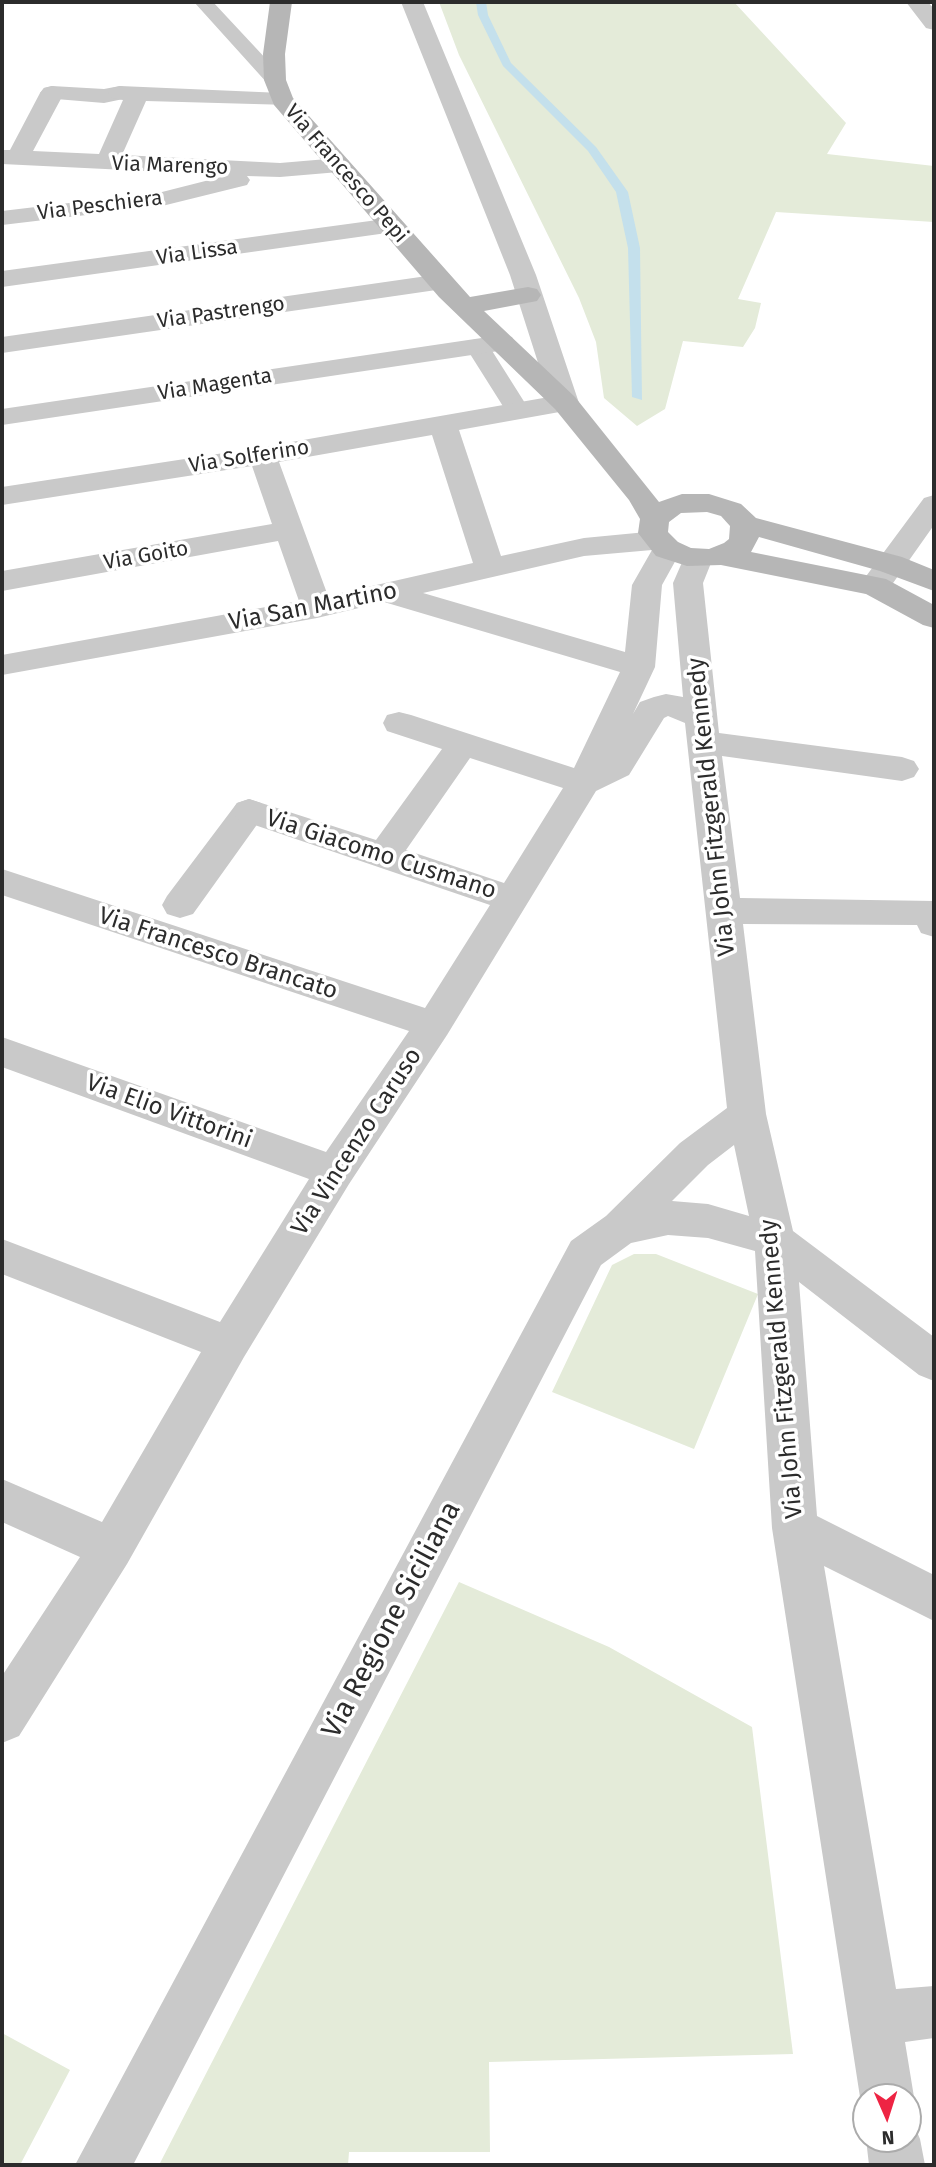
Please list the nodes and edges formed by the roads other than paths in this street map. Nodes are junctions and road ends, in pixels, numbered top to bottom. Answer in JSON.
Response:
{"nodes":[{"id":1,"x":203,"y":2,"type":"edge"},
{"id":2,"x":281,"y":2,"type":"edge"},
{"id":3,"x":412,"y":2,"type":"edge"},
{"id":4,"x":917,"y":2,"type":"edge"},
{"id":5,"x":934,"y":23,"type":"edge"},
{"id":6,"x":279,"y":90,"type":"junction"},
{"id":7,"x":129,"y":93,"type":"junction"},
{"id":8,"x":10,"y":158,"type":"edge"},
{"id":9,"x":107,"y":163,"type":"junction"},
{"id":10,"x":339,"y":165,"type":"junction"},
{"id":11,"x":279,"y":170,"type":"junction"},
{"id":12,"x":2,"y":218,"type":"edge"},
{"id":13,"x":392,"y":226,"type":"junction"},
{"id":14,"x":2,"y":279,"type":"edge"},
{"id":15,"x":451,"y":293,"type":"junction"},
{"id":16,"x":528,"y":295,"type":"junction"},
{"id":17,"x":489,"y":344,"type":"junction"},
{"id":18,"x":2,"y":345,"type":"edge"},
{"id":19,"x":565,"y":403,"type":"junction"},
{"id":20,"x":507,"y":414,"type":"junction"},
{"id":21,"x":2,"y":417,"type":"edge"},
{"id":22,"x":443,"y":426,"type":"junction"},
{"id":23,"x":263,"y":456,"type":"junction"},
{"id":24,"x":2,"y":496,"type":"edge"},
{"id":25,"x":709,"y":503,"type":"junction"},
{"id":26,"x":934,"y":504,"type":"edge"},
{"id":27,"x":745,"y":524,"type":"junction"},
{"id":28,"x":290,"y":530,"type":"junction"},
{"id":29,"x":680,"y":544,"type":"junction"},
{"id":30,"x":490,"y":568,"type":"junction"},
{"id":31,"x":883,"y":575,"type":"junction"},
{"id":32,"x":934,"y":580,"type":"edge"},
{"id":33,"x":2,"y":581,"type":"edge"},
{"id":34,"x":386,"y":593,"type":"junction"},
{"id":35,"x":317,"y":608,"type":"junction"},
{"id":36,"x":934,"y":618,"type":"edge"},
{"id":37,"x":2,"y":665,"type":"edge"},
{"id":38,"x":639,"y":667,"type":"junction"},
{"id":39,"x":399,"y":723,"type":"dead end"},
{"id":40,"x":702,"y":730,"type":"junction"},
{"id":41,"x":463,"y":743,"type":"junction"},
{"id":42,"x":902,"y":769,"type":"dead end"},
{"id":43,"x":584,"y":783,"type":"junction"},
{"id":44,"x":384,"y":856,"type":"junction"},
{"id":45,"x":2,"y":882,"type":"edge"},
{"id":46,"x":513,"y":899,"type":"junction"},
{"id":47,"x":180,"y":905,"type":"dead end"},
{"id":48,"x":724,"y":911,"type":"junction"},
{"id":49,"x":934,"y":923,"type":"edge"},
{"id":50,"x":435,"y":1025,"type":"junction"},
{"id":51,"x":2,"y":1052,"type":"edge"},
{"id":52,"x":747,"y":1114,"type":"junction"},
{"id":53,"x":335,"y":1172,"type":"junction"},
{"id":54,"x":620,"y":1228,"type":"junction"},
{"id":55,"x":775,"y":1240,"type":"junction"},
{"id":56,"x":2,"y":1256,"type":"edge"},
{"id":57,"x":229,"y":1344,"type":"junction"},
{"id":58,"x":934,"y":1362,"type":"edge"},
{"id":59,"x":2,"y":1500,"type":"edge"},
{"id":60,"x":795,"y":1528,"type":"junction"},
{"id":61,"x":111,"y":1549,"type":"junction"},
{"id":62,"x":934,"y":1599,"type":"edge"},
{"id":63,"x":2,"y":1719,"type":"edge"},
{"id":64,"x":934,"y":2012,"type":"edge"},
{"id":65,"x":875,"y":2018,"type":"junction"},
{"id":66,"x":885,"y":2083,"type":"edge"},
{"id":67,"x":103,"y":2165,"type":"edge"}],
"edges":[{"from":1,"to":6,"type":"lane"},
{"from":2,"to":6,"type":"main road","name":"Via Francesco Pepi"},
{"from":3,"to":16,"type":"street"},
{"from":4,"to":5,"type":"street"},
{"from":6,"to":7,"type":"street"},
{"from":6,"to":10,"type":"main road","name":"Via Francesco Pepi"},
{"from":7,"to":8,"type":"street"},
{"from":7,"to":9,"type":"street"},
{"from":8,"to":9,"type":"street","name":"Via Marengo"},
{"from":9,"to":11,"type":"street","name":"Via Marengo"},
{"from":10,"to":11,"type":"street","name":"Via Marengo"},
{"from":10,"to":13,"type":"main road","name":"Via Francesco Pepi"},
{"from":11,"to":12,"type":"street","name":"Via Peschiera"},
{"from":13,"to":14,"type":"street","name":"Via Lissa"},
{"from":13,"to":15,"type":"main road","name":"Via Francesco Pepi"},
{"from":15,"to":16,"type":"main road"},
{"from":15,"to":17,"type":"main road","name":"Via Francesco Pepi"},
{"from":15,"to":18,"type":"street","name":"Via Pastrengo"},
{"from":16,"to":19,"type":"street"},
{"from":17,"to":19,"type":"main road","name":"Via Francesco Pepi"},
{"from":17,"to":20,"type":"lane"},
{"from":17,"to":21,"type":"street","name":"Via Magenta"},
{"from":19,"to":20,"type":"street","name":"Via Solferino"},
{"from":19,"to":25,"type":"main road"},
{"from":19,"to":29,"type":"main road"},
{"from":20,"to":22,"type":"street","name":"Via Solferino"},
{"from":22,"to":23,"type":"street","name":"Via Solferino"},
{"from":22,"to":30,"type":"street"},
{"from":23,"to":24,"type":"street","name":"Via Solferino"},
{"from":23,"to":28,"type":"street"},
{"from":25,"to":27,"type":"main road"},
{"from":25,"to":29,"type":"main road"},
{"from":26,"to":31,"type":"street"},
{"from":27,"to":29,"type":"main road"},
{"from":27,"to":31,"type":"main road"},
{"from":28,"to":33,"type":"street","name":"Via Goito"},
{"from":28,"to":35,"type":"street"},
{"from":29,"to":30,"type":"street","name":"Via San Martino"},
{"from":29,"to":31,"type":"main road"},
{"from":29,"to":38,"type":"street","name":"Via Vincenzo Caruso"},
{"from":29,"to":40,"type":"street","name":"Via John Fitzgerald Kennedy"},
{"from":30,"to":34,"type":"street","name":"Via San Martino"},
{"from":31,"to":32,"type":"main road"},
{"from":31,"to":36,"type":"main road"},
{"from":34,"to":35,"type":"street","name":"Via San Martino"},
{"from":34,"to":38,"type":"street"},
{"from":35,"to":37,"type":"street","name":"Via San Martino"},
{"from":38,"to":43,"type":"street","name":"Via Vincenzo Caruso"},
{"from":39,"to":41,"type":"street"},
{"from":40,"to":42,"type":"street"},
{"from":40,"to":43,"type":"street"},
{"from":40,"to":48,"type":"street","name":"Via John Fitzgerald Kennedy"},
{"from":41,"to":43,"type":"street"},
{"from":41,"to":44,"type":"street"},
{"from":43,"to":46,"type":"street","name":"Via Vincenzo Caruso"},
{"from":44,"to":46,"type":"street","name":"Via Giacomo Cusmano"},
{"from":44,"to":47,"type":"street","name":"Via Giacomo Cusmano"},
{"from":45,"to":50,"type":"street","name":"Via Francesco Brancato"},
{"from":46,"to":50,"type":"street","name":"Via Vincenzo Caruso"},
{"from":48,"to":49,"type":"street"},
{"from":48,"to":52,"type":"street","name":"Via John Fitzgerald Kennedy"},
{"from":50,"to":53,"type":"street","name":"Via Vincenzo Caruso"},
{"from":51,"to":53,"type":"street","name":"Via Elio Vittorini"},
{"from":52,"to":54,"type":"street"},
{"from":52,"to":55,"type":"street","name":"Via John Fitzgerald Kennedy"},
{"from":53,"to":57,"type":"street","name":"Via Vincenzo Caruso"},
{"from":54,"to":55,"type":"street","name":"Via Regione Siciliana"},
{"from":54,"to":67,"type":"street","name":"Via Regione Siciliana"},
{"from":55,"to":58,"type":"street"},
{"from":55,"to":60,"type":"street","name":"Via John Fitzgerald Kennedy"},
{"from":56,"to":57,"type":"street"},
{"from":57,"to":61,"type":"street","name":"Via Vincenzo Caruso"},
{"from":59,"to":61,"type":"street"},
{"from":60,"to":62,"type":"street"},
{"from":60,"to":65,"type":"street","name":"Via John Fitzgerald Kennedy"},
{"from":61,"to":63,"type":"street","name":"Via Vincenzo Caruso"},
{"from":64,"to":65,"type":"street"},
{"from":65,"to":66,"type":"street","name":"Via John Fitzgerald Kennedy"}]}
